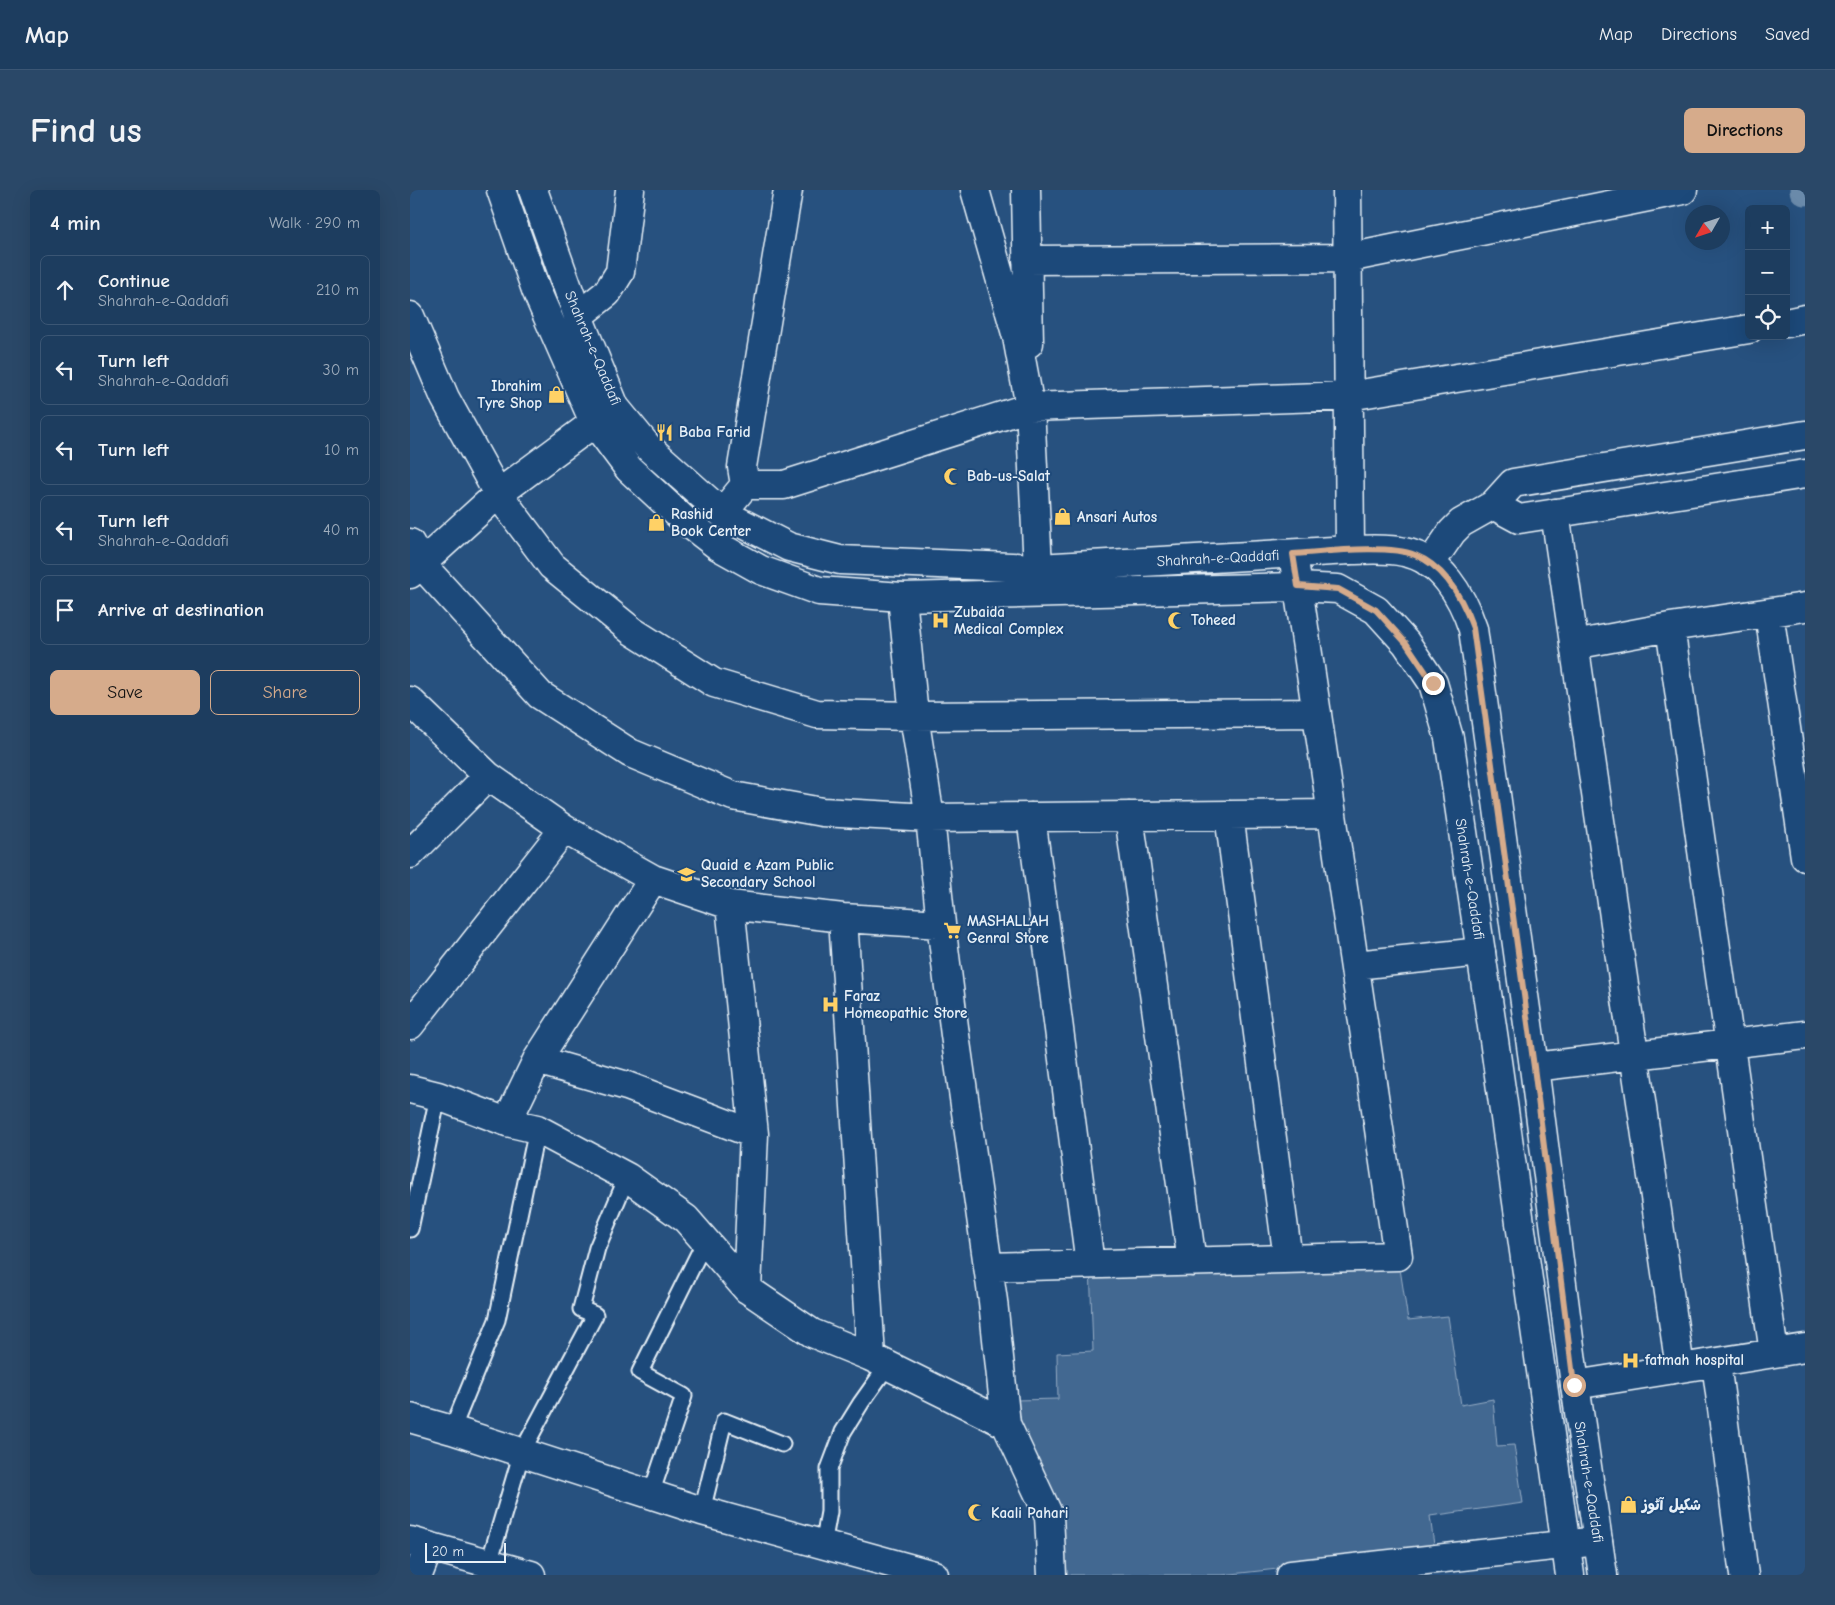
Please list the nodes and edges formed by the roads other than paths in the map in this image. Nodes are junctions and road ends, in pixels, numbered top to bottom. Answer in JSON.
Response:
{"nodes":[{"id":1,"x":501,"y":190,"type":"edge"},
{"id":2,"x":533,"y":190,"type":"edge"},
{"id":3,"x":630,"y":190,"type":"edge"},
{"id":4,"x":788,"y":190,"type":"edge"},
{"id":5,"x":975,"y":190,"type":"edge"},
{"id":6,"x":1026,"y":190,"type":"edge"},
{"id":7,"x":1347,"y":190,"type":"edge"},
{"id":8,"x":1683,"y":190,"type":"edge"},
{"id":9,"x":1348,"y":258,"type":"junction"},
{"id":10,"x":1027,"y":260,"type":"junction"},
{"id":11,"x":410,"y":316,"type":"edge"},
{"id":12,"x":578,"y":316,"type":"junction"},
{"id":13,"x":1805,"y":319,"type":"edge"},
{"id":14,"x":1790,"y":321,"type":"edge"},
{"id":15,"x":1745,"y":330,"type":"edge"},
{"id":16,"x":1349,"y":396,"type":"junction"},
{"id":17,"x":1030,"y":407,"type":"junction"},
{"id":18,"x":605,"y":414,"type":"junction"},
{"id":19,"x":1805,"y":435,"type":"edge"},
{"id":20,"x":1805,"y":474,"type":"edge"},
{"id":21,"x":745,"y":485,"type":"junction"},
{"id":22,"x":498,"y":494,"type":"junction"},
{"id":23,"x":1493,"y":505,"type":"junction"},
{"id":24,"x":722,"y":513,"type":"junction"},
{"id":25,"x":1555,"y":513,"type":"junction"},
{"id":26,"x":1350,"y":550,"type":"junction"},
{"id":27,"x":808,"y":552,"type":"junction"},
{"id":28,"x":1293,"y":554,"type":"junction"},
{"id":29,"x":414,"y":560,"type":"edge"},
{"id":30,"x":1430,"y":564,"type":"junction"},
{"id":31,"x":1038,"y":568,"type":"junction"},
{"id":32,"x":796,"y":582,"type":"junction"},
{"id":33,"x":1298,"y":586,"type":"junction"},
{"id":34,"x":902,"y":597,"type":"junction"},
{"id":35,"x":1805,"y":607,"type":"edge"},
{"id":36,"x":1769,"y":613,"type":"junction"},
{"id":37,"x":1670,"y":627,"type":"junction"},
{"id":38,"x":1574,"y":645,"type":"junction"},
{"id":39,"x":411,"y":705,"type":"edge"},
{"id":40,"x":1317,"y":713,"type":"junction"},
{"id":41,"x":914,"y":716,"type":"junction"},
{"id":42,"x":488,"y":776,"type":"junction"},
{"id":43,"x":1332,"y":814,"type":"junction"},
{"id":44,"x":1229,"y":815,"type":"junction"},
{"id":45,"x":1129,"y":816,"type":"junction"},
{"id":46,"x":1031,"y":817,"type":"junction"},
{"id":47,"x":930,"y":818,"type":"junction"},
{"id":48,"x":564,"y":829,"type":"junction"},
{"id":49,"x":410,"y":854,"type":"edge"},
{"id":50,"x":1805,"y":857,"type":"edge"},
{"id":51,"x":653,"y":879,"type":"junction"},
{"id":52,"x":730,"y":905,"type":"junction"},
{"id":53,"x":843,"y":918,"type":"junction"},
{"id":54,"x":941,"y":924,"type":"junction"},
{"id":55,"x":1481,"y":952,"type":"junction"},
{"id":56,"x":1355,"y":965,"type":"junction"},
{"id":57,"x":410,"y":1025,"type":"edge"},
{"id":58,"x":1805,"y":1035,"type":"edge"},
{"id":59,"x":1730,"y":1044,"type":"junction"},
{"id":60,"x":1634,"y":1055,"type":"junction"},
{"id":61,"x":537,"y":1060,"type":"junction"},
{"id":62,"x":1534,"y":1067,"type":"junction"},
{"id":63,"x":410,"y":1088,"type":"edge"},
{"id":64,"x":438,"y":1096,"type":"junction"},
{"id":65,"x":507,"y":1122,"type":"junction"},
{"id":66,"x":537,"y":1129,"type":"junction"},
{"id":67,"x":754,"y":1134,"type":"junction"},
{"id":68,"x":627,"y":1177,"type":"junction"},
{"id":69,"x":410,"y":1229,"type":"edge"},
{"id":70,"x":705,"y":1241,"type":"junction"},
{"id":71,"x":1288,"y":1259,"type":"junction"},
{"id":72,"x":1192,"y":1262,"type":"junction"},
{"id":73,"x":1090,"y":1264,"type":"junction"},
{"id":74,"x":988,"y":1267,"type":"junction"},
{"id":75,"x":747,"y":1289,"type":"junction"},
{"id":76,"x":1805,"y":1348,"type":"edge"},
{"id":77,"x":1774,"y":1353,"type":"junction"},
{"id":78,"x":880,"y":1361,"type":"junction"},
{"id":79,"x":1716,"y":1363,"type":"junction"},
{"id":80,"x":1680,"y":1368,"type":"junction"},
{"id":81,"x":1574,"y":1385,"type":"junction"},
{"id":82,"x":410,"y":1418,"type":"edge"},
{"id":83,"x":1006,"y":1424,"type":"junction"},
{"id":84,"x":452,"y":1430,"type":"junction"},
{"id":85,"x":782,"y":1444,"type":"dead end"},
{"id":86,"x":522,"y":1452,"type":"junction"},
{"id":87,"x":652,"y":1494,"type":"junction"},
{"id":88,"x":702,"y":1511,"type":"junction"},
{"id":89,"x":1598,"y":1542,"type":"junction"},
{"id":90,"x":420,"y":1544,"type":"edge"},
{"id":91,"x":823,"y":1545,"type":"junction"},
{"id":92,"x":1566,"y":1545,"type":"junction"},
{"id":93,"x":489,"y":1564,"type":"junction"},
{"id":94,"x":861,"y":1566,"type":"edge"},
{"id":95,"x":1447,"y":1566,"type":"edge"},
{"id":96,"x":418,"y":1575,"type":"edge"},
{"id":97,"x":530,"y":1575,"type":"edge"},
{"id":98,"x":934,"y":1575,"type":"edge"},
{"id":99,"x":1052,"y":1575,"type":"edge"},
{"id":100,"x":1291,"y":1575,"type":"edge"},
{"id":101,"x":1570,"y":1575,"type":"edge"},
{"id":102,"x":1603,"y":1575,"type":"edge"},
{"id":103,"x":1744,"y":1575,"type":"edge"}],
"edges":[{"from":1,"to":18,"type":"street","name":"Shahrah-e-Qaddafi"},
{"from":2,"to":12,"type":"street","name":"Shahrah-e-Qaddafi"},
{"from":3,"to":12,"type":"street"},
{"from":4,"to":21,"type":"street"},
{"from":5,"to":17,"type":"street"},
{"from":6,"to":10,"type":"street"},
{"from":7,"to":9,"type":"street"},
{"from":8,"to":9,"type":"street"},
{"from":9,"to":10,"type":"street"},
{"from":9,"to":16,"type":"street"},
{"from":10,"to":17,"type":"street"},
{"from":11,"to":22,"type":"street"},
{"from":12,"to":18,"type":"street","name":"Shahrah-e-Qaddafi"},
{"from":13,"to":14,"type":"street"},
{"from":15,"to":16,"type":"street"},
{"from":16,"to":17,"type":"street"},
{"from":16,"to":26,"type":"street"},
{"from":17,"to":21,"type":"street"},
{"from":17,"to":31,"type":"street"},
{"from":18,"to":22,"type":"street"},
{"from":18,"to":24,"type":"street","name":"Shahrah-e-Qaddafi"},
{"from":18,"to":32,"type":"street","name":"Shahrah-e-Qaddafi"},
{"from":19,"to":23,"type":"street"},
{"from":20,"to":25,"type":"street"},
{"from":21,"to":24,"type":"street"},
{"from":22,"to":29,"type":"street"},
{"from":22,"to":41,"type":"street"},
{"from":23,"to":25,"type":"street"},
{"from":23,"to":30,"type":"street"},
{"from":24,"to":27,"type":"street","name":"Shahrah-e-Qaddafi"},
{"from":25,"to":38,"type":"street"},
{"from":26,"to":28,"type":"street","name":"Shahrah-e-Qaddafi"},
{"from":26,"to":30,"type":"street","name":"Shahrah-e-Qaddafi"},
{"from":27,"to":31,"type":"street","name":"Shahrah-e-Qaddafi"},
{"from":27,"to":32,"type":"street"},
{"from":28,"to":31,"type":"street","name":"Shahrah-e-Qaddafi"},
{"from":28,"to":33,"type":"street"},
{"from":29,"to":47,"type":"street"},
{"from":30,"to":62,"type":"street","name":"Shahrah-e-Qaddafi"},
{"from":32,"to":34,"type":"street","name":"Shahrah-e-Qaddafi"},
{"from":33,"to":34,"type":"street","name":"Shahrah-e-Qaddafi"},
{"from":33,"to":40,"type":"street"},
{"from":33,"to":55,"type":"street","name":"Shahrah-e-Qaddafi"},
{"from":34,"to":41,"type":"street"},
{"from":35,"to":36,"type":"street"},
{"from":36,"to":37,"type":"street"},
{"from":36,"to":50,"type":"street"},
{"from":37,"to":38,"type":"street"},
{"from":37,"to":59,"type":"street"},
{"from":38,"to":60,"type":"street"},
{"from":39,"to":42,"type":"street"},
{"from":40,"to":41,"type":"street"},
{"from":40,"to":43,"type":"street"},
{"from":41,"to":47,"type":"street"},
{"from":42,"to":48,"type":"street"},
{"from":42,"to":49,"type":"street"},
{"from":43,"to":44,"type":"street"},
{"from":43,"to":56,"type":"street"},
{"from":44,"to":45,"type":"street"},
{"from":44,"to":71,"type":"street"},
{"from":45,"to":46,"type":"street"},
{"from":45,"to":72,"type":"street"},
{"from":46,"to":47,"type":"street"},
{"from":46,"to":73,"type":"street"},
{"from":47,"to":54,"type":"street"},
{"from":48,"to":51,"type":"street"},
{"from":48,"to":57,"type":"street"},
{"from":51,"to":52,"type":"street"},
{"from":51,"to":61,"type":"street"},
{"from":52,"to":53,"type":"street"},
{"from":52,"to":67,"type":"street"},
{"from":53,"to":54,"type":"street"},
{"from":53,"to":78,"type":"street"},
{"from":54,"to":74,"type":"street"},
{"from":55,"to":56,"type":"street"},
{"from":55,"to":92,"type":"street","name":"Shahrah-e-Qaddafi"},
{"from":56,"to":71,"type":"street"},
{"from":58,"to":59,"type":"street"},
{"from":59,"to":60,"type":"street"},
{"from":59,"to":77,"type":"street"},
{"from":60,"to":62,"type":"street"},
{"from":60,"to":80,"type":"street"},
{"from":61,"to":65,"type":"street"},
{"from":61,"to":67,"type":"street"},
{"from":62,"to":81,"type":"street","name":"Shahrah-e-Qaddafi"},
{"from":63,"to":64,"type":"street"},
{"from":64,"to":65,"type":"street"},
{"from":64,"to":69,"type":"lane"},
{"from":65,"to":66,"type":"street"},
{"from":66,"to":68,"type":"street"},
{"from":66,"to":84,"type":"lane"},
{"from":67,"to":75,"type":"street"},
{"from":68,"to":70,"type":"street"},
{"from":68,"to":86,"type":"lane"},
{"from":70,"to":75,"type":"street"},
{"from":70,"to":87,"type":"lane"},
{"from":71,"to":72,"type":"street"},
{"from":72,"to":73,"type":"street"},
{"from":73,"to":74,"type":"street"},
{"from":74,"to":83,"type":"street"},
{"from":75,"to":78,"type":"street"},
{"from":76,"to":77,"type":"street"},
{"from":77,"to":79,"type":"street"},
{"from":78,"to":83,"type":"street"},
{"from":78,"to":91,"type":"lane"},
{"from":79,"to":80,"type":"street"},
{"from":79,"to":103,"type":"street"},
{"from":80,"to":81,"type":"street"},
{"from":81,"to":89,"type":"street","name":"Shahrah-e-Qaddafi"},
{"from":82,"to":84,"type":"street"},
{"from":83,"to":99,"type":"street"},
{"from":84,"to":86,"type":"street"},
{"from":85,"to":88,"type":"lane"},
{"from":86,"to":87,"type":"street"},
{"from":86,"to":93,"type":"lane"},
{"from":87,"to":88,"type":"street"},
{"from":88,"to":91,"type":"street"},
{"from":89,"to":92,"type":"street"},
{"from":89,"to":102,"type":"street","name":"Shahrah-e-Qaddafi"},
{"from":90,"to":93,"type":"street"},
{"from":90,"to":96,"type":"street"},
{"from":91,"to":94,"type":"street"},
{"from":92,"to":95,"type":"street"},
{"from":92,"to":101,"type":"street","name":"Shahrah-e-Qaddafi"},
{"from":93,"to":97,"type":"street"},
{"from":94,"to":98,"type":"street"},
{"from":95,"to":100,"type":"street"}]}
